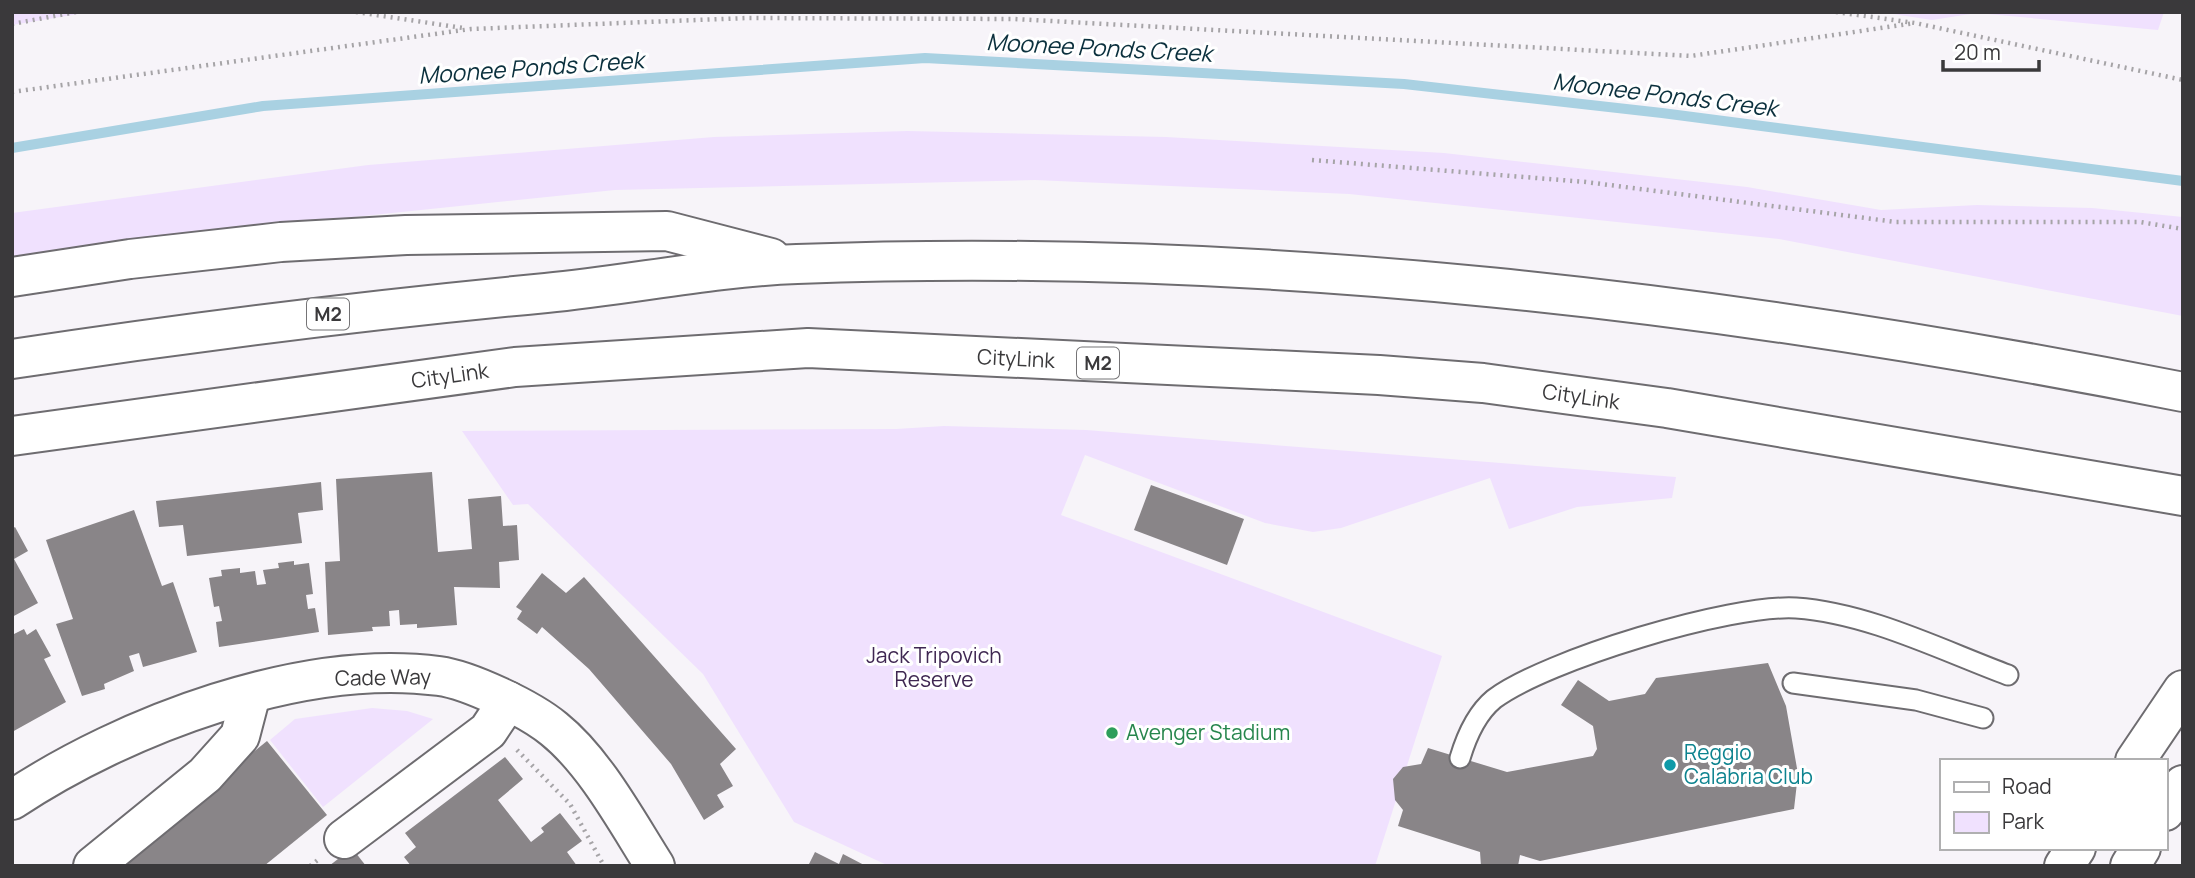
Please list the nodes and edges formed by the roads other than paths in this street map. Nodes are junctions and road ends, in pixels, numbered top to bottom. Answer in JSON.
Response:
{"nodes":[{"id":1,"x":792,"y":264,"type":"junction"},
{"id":2,"x":12,"y":277,"type":"edge"},
{"id":3,"x":12,"y":359,"type":"edge"},
{"id":4,"x":2183,"y":392,"type":"edge"},
{"id":5,"x":12,"y":436,"type":"edge"},
{"id":6,"x":2183,"y":496,"type":"edge"},
{"id":7,"x":2008,"y":675,"type":"dead end"},
{"id":8,"x":1793,"y":682,"type":"dead end"},
{"id":9,"x":2183,"y":690,"type":"edge"},
{"id":10,"x":251,"y":694,"type":"junction"},
{"id":11,"x":508,"y":701,"type":"junction"},
{"id":12,"x":1983,"y":718,"type":"dead end"},
{"id":13,"x":1460,"y":758,"type":"dead end"},
{"id":14,"x":2136,"y":759,"type":"edge"},
{"id":15,"x":2183,"y":785,"type":"edge"},
{"id":16,"x":12,"y":800,"type":"edge"},
{"id":17,"x":2167,"y":808,"type":"edge"},
{"id":18,"x":344,"y":839,"type":"dead end"},
{"id":19,"x":2075,"y":850,"type":"edge"},
{"id":20,"x":2140,"y":850,"type":"edge"},
{"id":21,"x":93,"y":866,"type":"edge"},
{"id":22,"x":654,"y":866,"type":"edge"},
{"id":23,"x":2064,"y":866,"type":"edge"},
{"id":24,"x":2130,"y":866,"type":"edge"}],
"edges":[{"from":1,"to":2,"type":"main road"},
{"from":1,"to":3,"type":"main road","number":"M2"},
{"from":1,"to":4,"type":"main road","number":"M2"},
{"from":5,"to":6,"type":"main road","name":"CityLink","number":"M2"},
{"from":7,"to":13,"type":"lane"},
{"from":8,"to":12,"type":"lane"},
{"from":9,"to":14,"type":"main road"},
{"from":10,"to":11,"type":"main road","name":"Cade Way"},
{"from":10,"to":16,"type":"main road","name":"Cade Way"},
{"from":10,"to":21,"type":"main road"},
{"from":11,"to":18,"type":"main road"},
{"from":11,"to":22,"type":"main road","name":"Cade Way"},
{"from":15,"to":17,"type":"main road"},
{"from":19,"to":23,"type":"main road"},
{"from":20,"to":24,"type":"main road"}]}
